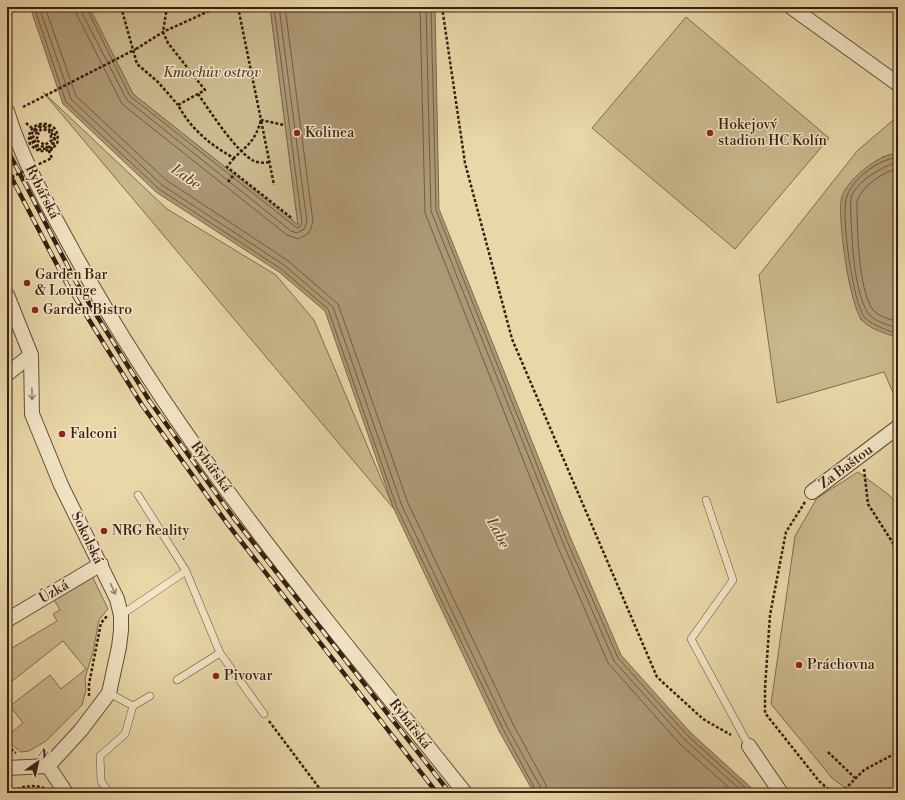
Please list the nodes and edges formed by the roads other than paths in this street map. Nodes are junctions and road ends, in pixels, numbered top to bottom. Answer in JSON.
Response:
{"nodes":[{"id":1,"x":792,"y":7,"type":"edge"},
{"id":2,"x":898,"y":84,"type":"edge"},
{"id":3,"x":7,"y":111,"type":"edge"},
{"id":4,"x":7,"y":294,"type":"edge"},
{"id":5,"x":31,"y":355,"type":"junction"},
{"id":6,"x":7,"y":374,"type":"edge"},
{"id":7,"x":898,"y":427,"type":"edge"},
{"id":8,"x":812,"y":492,"type":"road end"},
{"id":9,"x":138,"y":495,"type":"dead end"},
{"id":10,"x":706,"y":500,"type":"dead end"},
{"id":11,"x":101,"y":564,"type":"junction"},
{"id":12,"x":186,"y":571,"type":"junction"},
{"id":13,"x":116,"y":615,"type":"junction"},
{"id":14,"x":7,"y":620,"type":"edge"},
{"id":15,"x":220,"y":652,"type":"junction"},
{"id":16,"x":177,"y":680,"type":"dead end"},
{"id":17,"x":109,"y":694,"type":"junction"},
{"id":18,"x":150,"y":696,"type":"dead end"},
{"id":19,"x":133,"y":706,"type":"junction"},
{"id":20,"x":264,"y":714,"type":"road end"},
{"id":21,"x":749,"y":746,"type":"joint"},
{"id":22,"x":48,"y":766,"type":"junction"},
{"id":23,"x":7,"y":768,"type":"edge"},
{"id":24,"x":65,"y":792,"type":"edge"},
{"id":25,"x":109,"y":793,"type":"edge"},
{"id":26,"x":465,"y":793,"type":"edge"},
{"id":27,"x":782,"y":793,"type":"edge"}],
"edges":[{"from":1,"to":2,"type":"street"},
{"from":3,"to":26,"type":"street","name":"Rybářská"},
{"from":4,"to":5,"type":"street","name":"Sokolská"},
{"from":5,"to":6,"type":"street"},
{"from":5,"to":11,"type":"street","name":"Sokolská","one_way":true},
{"from":7,"to":8,"type":"street","name":"Za Baštou"},
{"from":9,"to":12,"type":"lane"},
{"from":10,"to":21,"type":"lane"},
{"from":11,"to":13,"type":"street","name":"Sokolská","one_way":true},
{"from":11,"to":14,"type":"street","name":"Úzká"},
{"from":12,"to":13,"type":"lane"},
{"from":12,"to":15,"type":"lane"},
{"from":13,"to":17,"type":"street","name":"Sokolská"},
{"from":15,"to":16,"type":"lane"},
{"from":15,"to":20,"type":"lane"},
{"from":17,"to":19,"type":"lane"},
{"from":17,"to":22,"type":"street","name":"Sokolská"},
{"from":18,"to":19,"type":"lane"},
{"from":19,"to":25,"type":"lane"},
{"from":21,"to":27,"type":"street"},
{"from":22,"to":23,"type":"street"},
{"from":22,"to":24,"type":"street"}]}
